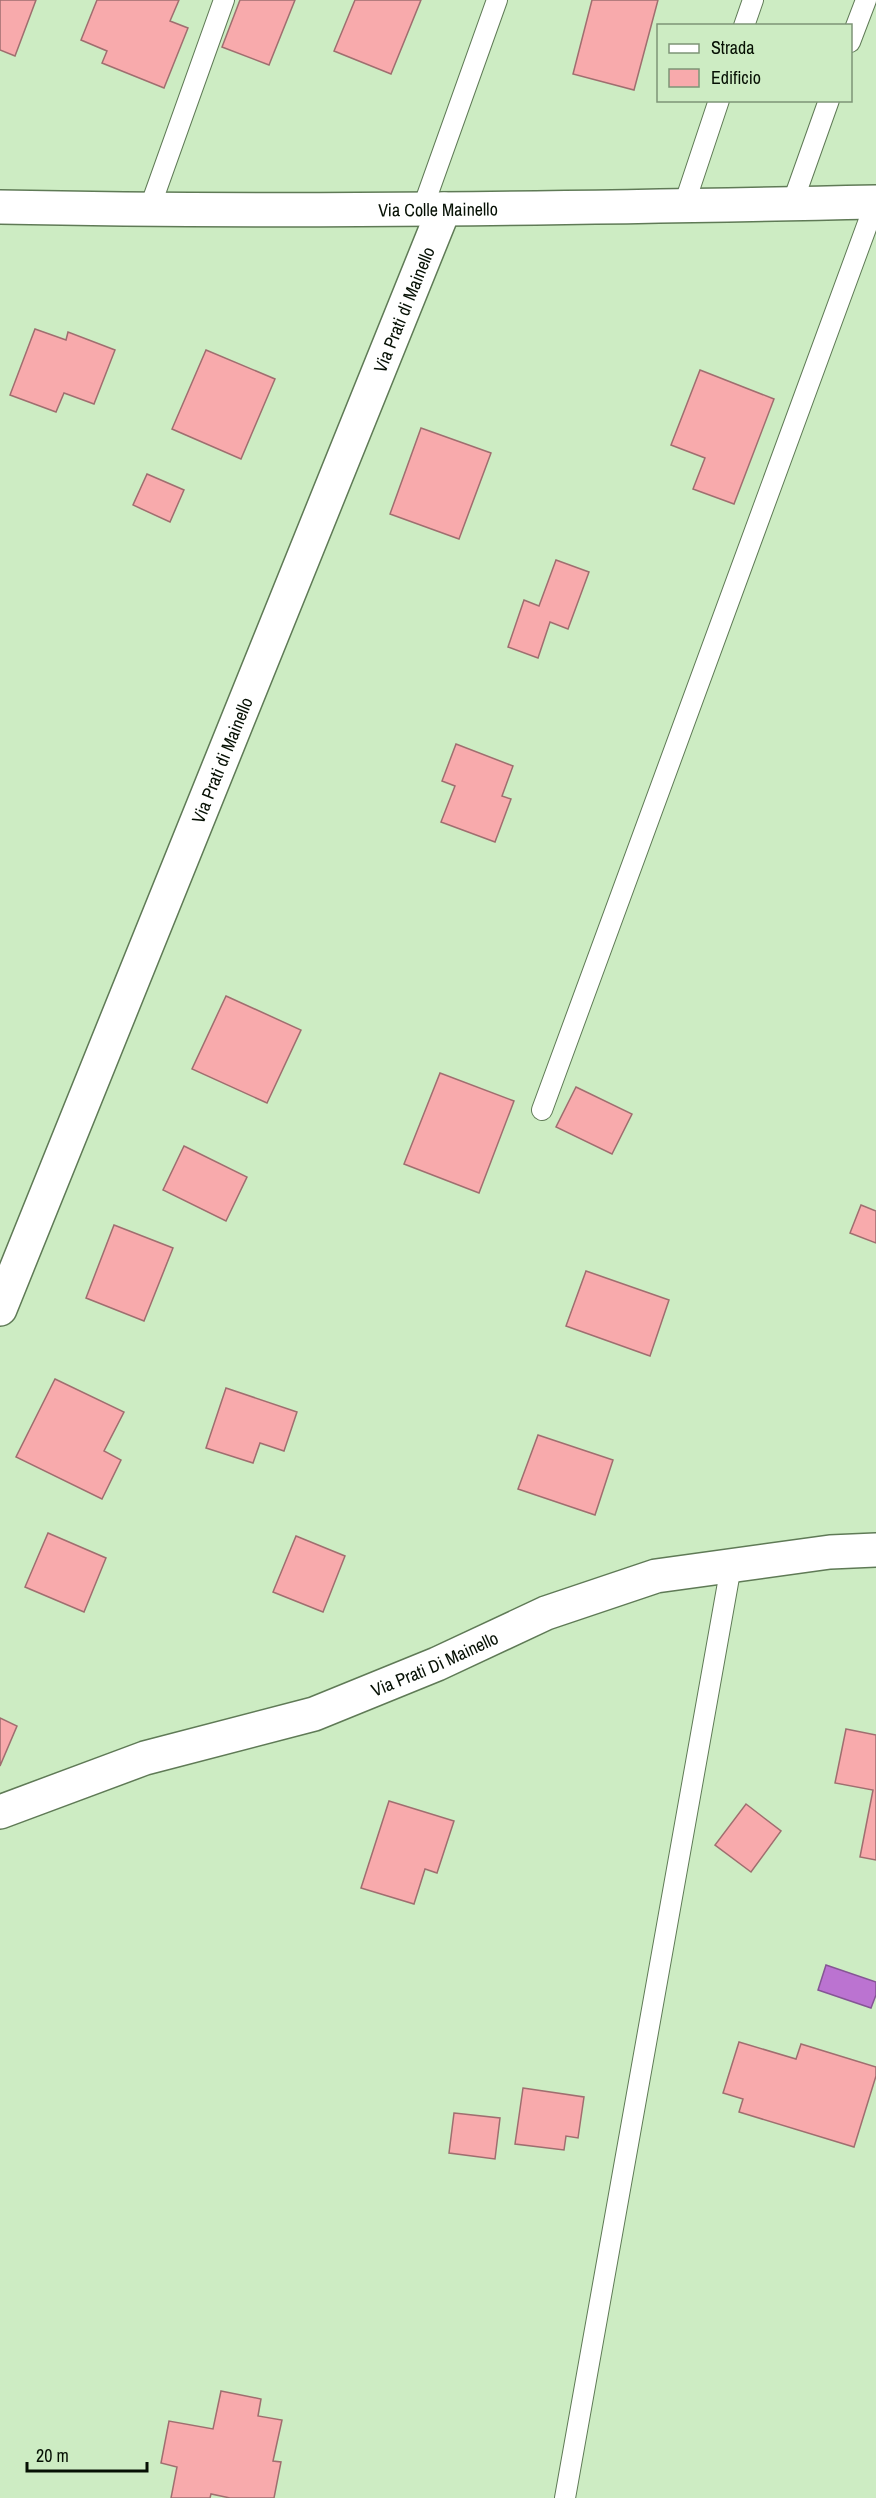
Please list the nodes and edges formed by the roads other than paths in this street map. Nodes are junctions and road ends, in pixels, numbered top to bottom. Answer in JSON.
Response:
{"nodes":[{"id":1,"x":224,"y":0,"type":"edge"},
{"id":2,"x":497,"y":0,"type":"edge"},
{"id":3,"x":753,"y":0,"type":"edge"},
{"id":4,"x":866,"y":0,"type":"edge"},
{"id":5,"x":745,"y":24,"type":"edge"},
{"id":6,"x":852,"y":37,"type":"edge"},
{"id":7,"x":718,"y":102,"type":"edge"},
{"id":8,"x":828,"y":102,"type":"edge"},
{"id":9,"x":876,"y":202,"type":"edge"},
{"id":10,"x":792,"y":204,"type":"junction"},
{"id":11,"x":684,"y":206,"type":"junction"},
{"id":12,"x":0,"y":207,"type":"edge"},
{"id":13,"x":149,"y":210,"type":"junction"},
{"id":14,"x":433,"y":210,"type":"junction"},
{"id":15,"x":542,"y":1110,"type":"dead end"},
{"id":16,"x":0,"y":1309,"type":"edge"},
{"id":17,"x":876,"y":1550,"type":"edge"},
{"id":18,"x":731,"y":1566,"type":"junction"},
{"id":19,"x":0,"y":1812,"type":"edge"},
{"id":20,"x":565,"y":2498,"type":"edge"}],
"edges":[{"from":1,"to":13,"type":"lane"},
{"from":2,"to":14,"type":"lane"},
{"from":3,"to":5,"type":"lane"},
{"from":4,"to":6,"type":"lane"},
{"from":7,"to":11,"type":"lane"},
{"from":8,"to":10,"type":"lane"},
{"from":9,"to":10,"type":"street","name":"Via Colle Mainello"},
{"from":9,"to":15,"type":"lane"},
{"from":10,"to":11,"type":"street","name":"Via Colle Mainello"},
{"from":11,"to":14,"type":"street","name":"Via Colle Mainello"},
{"from":12,"to":13,"type":"street","name":"Via Colle Mainello"},
{"from":13,"to":14,"type":"street","name":"Via Colle Mainello"},
{"from":14,"to":16,"type":"street","name":"Via Prati di Mainello"},
{"from":17,"to":18,"type":"street","name":"Via Prati Di Mainello"},
{"from":18,"to":19,"type":"street","name":"Via Prati Di Mainello"},
{"from":18,"to":20,"type":"lane"}]}
